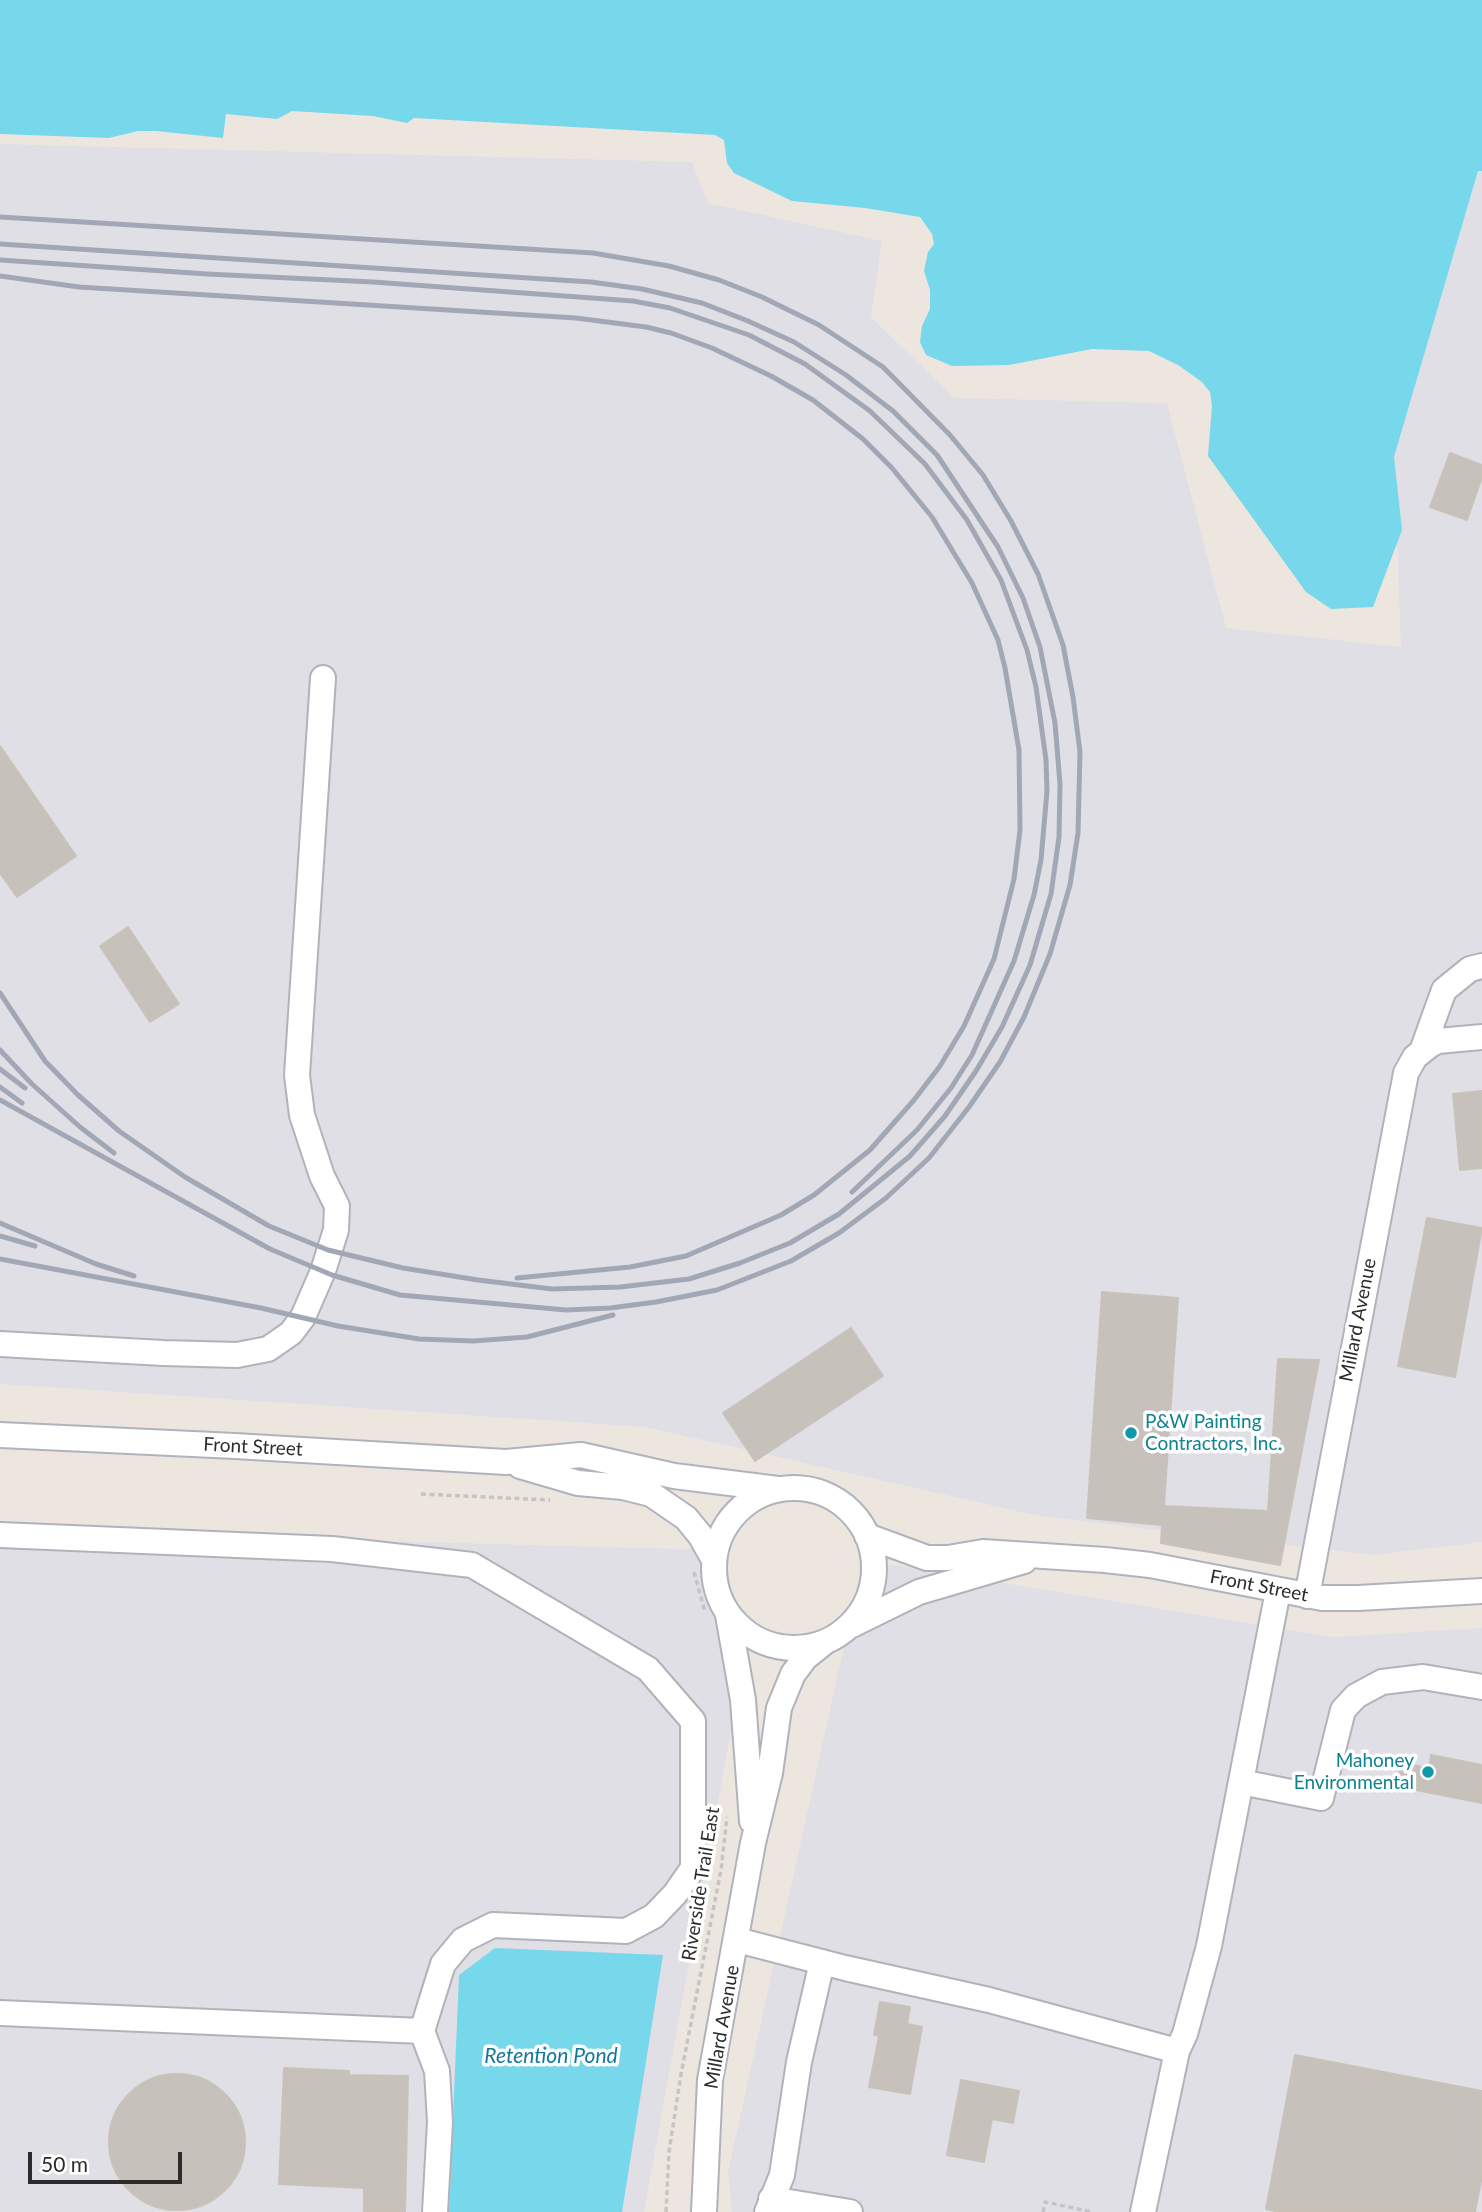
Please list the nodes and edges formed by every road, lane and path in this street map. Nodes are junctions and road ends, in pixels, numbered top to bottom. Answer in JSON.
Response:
{"nodes":[{"id":1,"x":323,"y":678,"type":"dead end"},
{"id":2,"x":1482,"y":966,"type":"edge"},
{"id":3,"x":1482,"y":1038,"type":"edge"},
{"id":4,"x":1422,"y":1051,"type":"junction"},
{"id":5,"x":0,"y":1344,"type":"edge"},
{"id":6,"x":0,"y":1435,"type":"edge"},
{"id":7,"x":506,"y":1462,"type":"junction"},
{"id":8,"x":778,"y":1489,"type":"junction"},
{"id":9,"x":421,"y":1494,"type":"dead end"},
{"id":10,"x":556,"y":1500,"type":"dead end"},
{"id":11,"x":0,"y":1535,"type":"edge"},
{"id":12,"x":867,"y":1535,"type":"junction"},
{"id":13,"x":1038,"y":1556,"type":"junction"},
{"id":14,"x":703,"y":1563,"type":"junction"},
{"id":15,"x":1279,"y":1591,"type":"junction"},
{"id":16,"x":1482,"y":1591,"type":"edge"},
{"id":17,"x":1307,"y":1596,"type":"junction"},
{"id":18,"x":717,"y":1615,"type":"junction"},
{"id":19,"x":846,"y":1628,"type":"junction"},
{"id":20,"x":825,"y":1642,"type":"junction"},
{"id":21,"x":1482,"y":1687,"type":"edge"},
{"id":22,"x":1241,"y":1782,"type":"junction"},
{"id":23,"x":728,"y":1811,"type":"dead end"},
{"id":24,"x":753,"y":1843,"type":"junction"},
{"id":25,"x":737,"y":1941,"type":"junction"},
{"id":26,"x":822,"y":1962,"type":"junction"},
{"id":27,"x":0,"y":2013,"type":"edge"},
{"id":28,"x":422,"y":2031,"type":"junction"},
{"id":29,"x":1177,"y":2051,"type":"junction"},
{"id":30,"x":769,"y":2206,"type":"edge"},
{"id":31,"x":435,"y":2212,"type":"edge"},
{"id":32,"x":666,"y":2212,"type":"edge"},
{"id":33,"x":704,"y":2212,"type":"edge"},
{"id":34,"x":850,"y":2212,"type":"edge"},
{"id":35,"x":1043,"y":2212,"type":"edge"},
{"id":36,"x":1093,"y":2212,"type":"edge"},
{"id":37,"x":1143,"y":2212,"type":"edge"}],
"edges":[{"from":1,"to":5,"type":"street"},
{"from":2,"to":4,"type":"street","name":"Millard Avenue"},
{"from":3,"to":4,"type":"street"},
{"from":4,"to":17,"type":"street","name":"Millard Avenue"},
{"from":6,"to":7,"type":"street","name":"Front Street"},
{"from":7,"to":8,"type":"street","name":"Front Street"},
{"from":7,"to":14,"type":"street","name":"Front Street"},
{"from":8,"to":12,"type":"street"},
{"from":8,"to":14,"type":"street"},
{"from":9,"to":10,"type":"path"},
{"from":11,"to":28,"type":"street"},
{"from":12,"to":13,"type":"street","name":"Front Street"},
{"from":12,"to":19,"type":"street"},
{"from":13,"to":15,"type":"street","name":"Front Street"},
{"from":13,"to":19,"type":"street","name":"Front Street"},
{"from":14,"to":18,"type":"path"},
{"from":14,"to":18,"type":"street"},
{"from":15,"to":17,"type":"street","name":"Front Street"},
{"from":15,"to":22,"type":"street"},
{"from":16,"to":17,"type":"street","name":"Front Street"},
{"from":18,"to":20,"type":"street"},
{"from":18,"to":24,"type":"street","name":"Millard Avenue"},
{"from":19,"to":20,"type":"street"},
{"from":20,"to":24,"type":"street","name":"Millard Avenue"},
{"from":21,"to":22,"type":"street"},
{"from":22,"to":29,"type":"street"},
{"from":23,"to":32,"type":"path","name":"Riverside Trail East"},
{"from":24,"to":25,"type":"street","name":"Millard Avenue"},
{"from":25,"to":26,"type":"street"},
{"from":25,"to":33,"type":"street","name":"Millard Avenue"},
{"from":26,"to":29,"type":"street"},
{"from":26,"to":30,"type":"street"},
{"from":27,"to":28,"type":"street"},
{"from":28,"to":31,"type":"street"},
{"from":29,"to":37,"type":"street"},
{"from":30,"to":34,"type":"street"},
{"from":35,"to":36,"type":"path"}]}
